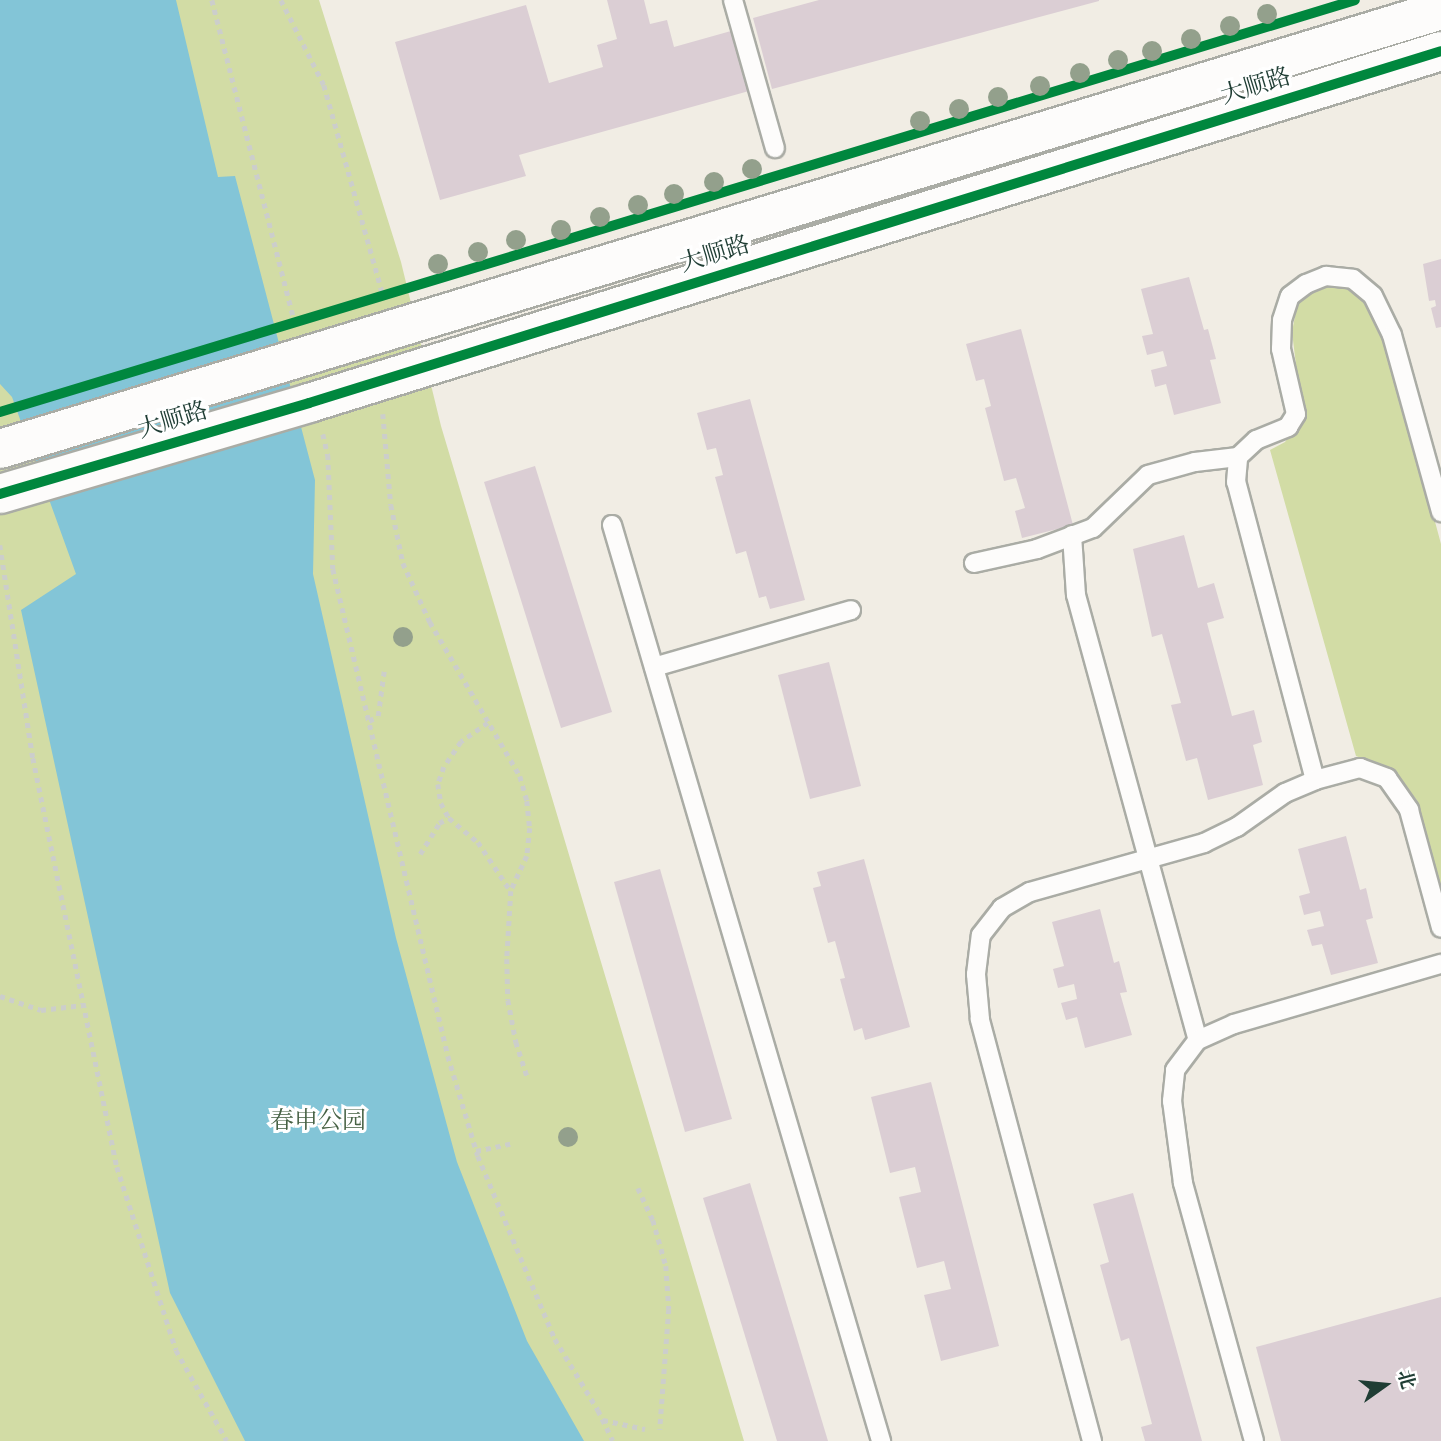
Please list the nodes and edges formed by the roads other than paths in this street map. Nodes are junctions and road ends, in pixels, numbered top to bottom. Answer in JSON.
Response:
{"nodes":[{"id":1,"x":733,"y":0,"type":"edge"},
{"id":2,"x":1441,"y":10,"type":"edge"},
{"id":3,"x":1441,"y":51,"type":"edge"},
{"id":4,"x":775,"y":148,"type":"dead end"},
{"id":5,"x":0,"y":449,"type":"edge"},
{"id":6,"x":1238,"y":457,"type":"junction"},
{"id":7,"x":8,"y":492,"type":"edge"},
{"id":8,"x":1441,"y":512,"type":"edge"},
{"id":9,"x":612,"y":524,"type":"dead end"},
{"id":10,"x":1072,"y":535,"type":"junction"},
{"id":11,"x":974,"y":563,"type":"dead end"},
{"id":12,"x":851,"y":610,"type":"dead end"},
{"id":13,"x":653,"y":667,"type":"junction"},
{"id":14,"x":1315,"y":780,"type":"junction"},
{"id":15,"x":1148,"y":858,"type":"junction"},
{"id":16,"x":1441,"y":928,"type":"edge"},
{"id":17,"x":1441,"y":964,"type":"edge"},
{"id":18,"x":1198,"y":1041,"type":"junction"},
{"id":19,"x":881,"y":1441,"type":"edge"},
{"id":20,"x":1092,"y":1441,"type":"edge"},
{"id":21,"x":1254,"y":1441,"type":"edge"}],
"edges":[{"from":1,"to":4,"type":"lane"},
{"from":2,"to":5,"type":"street","name":"大顺路"},
{"from":3,"to":7,"type":"street","name":"大顺路"},
{"from":6,"to":8,"type":"lane"},
{"from":6,"to":10,"type":"lane"},
{"from":6,"to":14,"type":"lane"},
{"from":9,"to":13,"type":"lane"},
{"from":10,"to":11,"type":"lane"},
{"from":10,"to":15,"type":"lane"},
{"from":12,"to":13,"type":"lane"},
{"from":13,"to":19,"type":"lane"},
{"from":14,"to":15,"type":"lane"},
{"from":14,"to":16,"type":"lane"},
{"from":15,"to":18,"type":"lane"},
{"from":15,"to":20,"type":"lane"},
{"from":17,"to":18,"type":"lane"},
{"from":18,"to":21,"type":"lane"}]}
